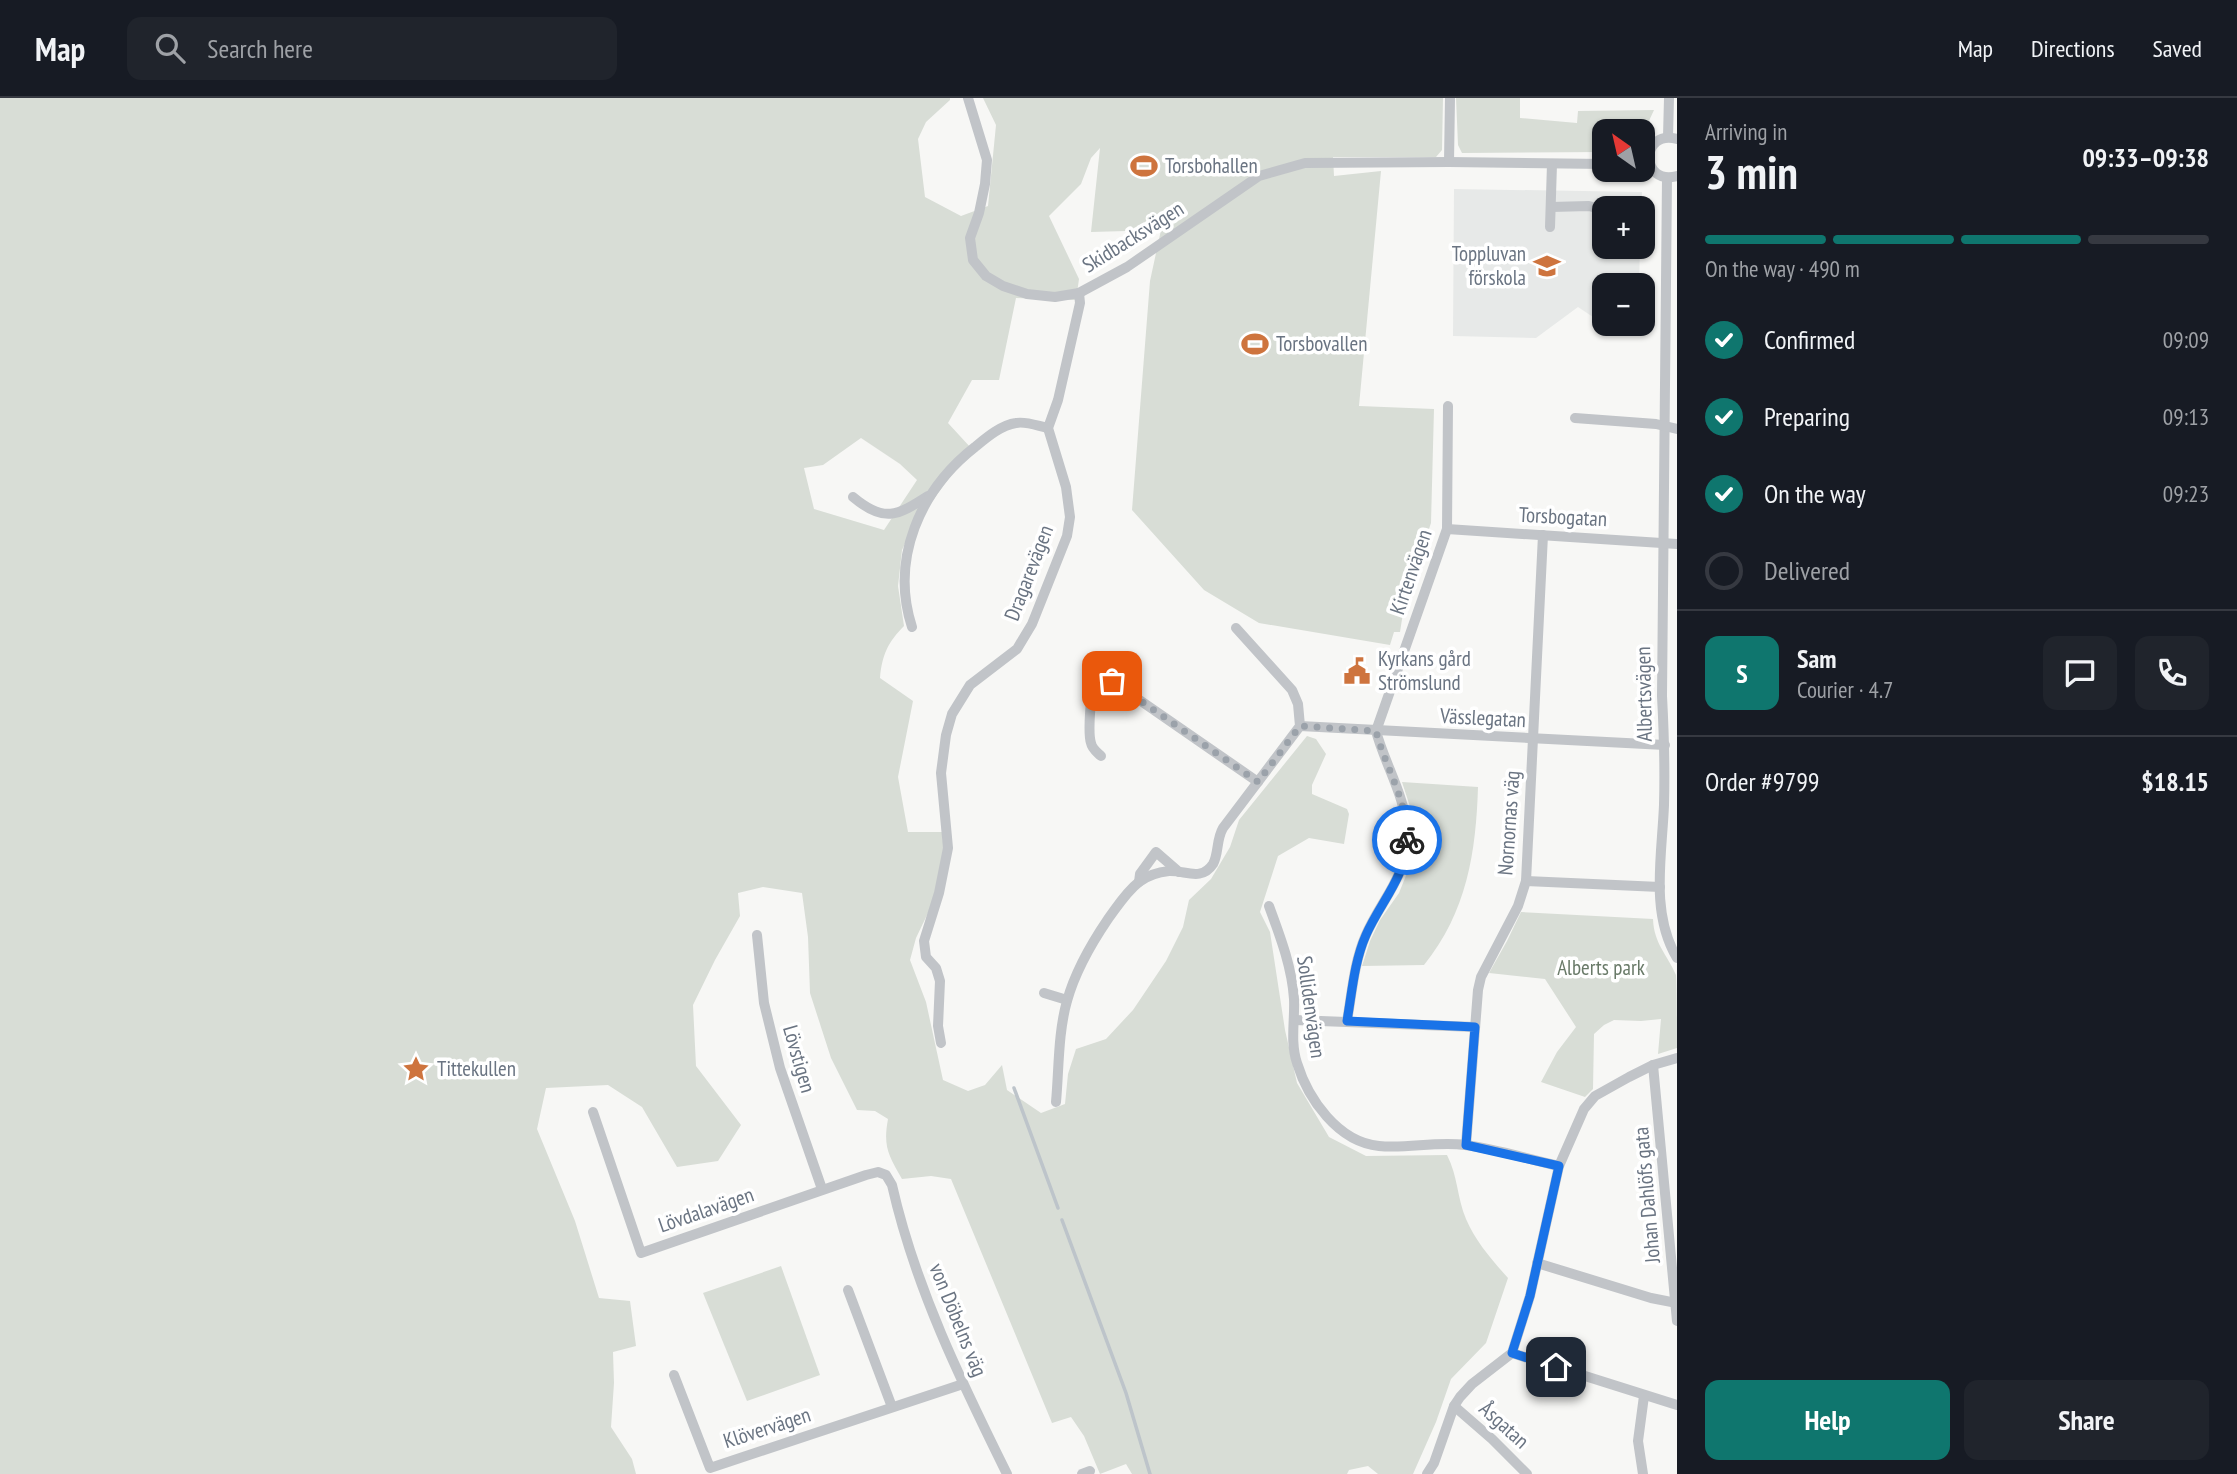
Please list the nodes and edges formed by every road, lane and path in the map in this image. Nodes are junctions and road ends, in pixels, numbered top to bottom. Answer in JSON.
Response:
{"nodes":[{"id":1,"x":968,"y":98,"type":"edge"},
{"id":2,"x":1450,"y":98,"type":"edge"},
{"id":3,"x":1669,"y":98,"type":"edge"},
{"id":4,"x":1672,"y":138,"type":"edge"},
{"id":5,"x":1449,"y":162,"type":"junction"},
{"id":6,"x":1552,"y":164,"type":"junction"},
{"id":7,"x":1592,"y":164,"type":"edge"},
{"id":8,"x":1672,"y":177,"type":"edge"},
{"id":9,"x":1551,"y":207,"type":"junction"},
{"id":10,"x":1592,"y":207,"type":"edge"},
{"id":11,"x":1550,"y":227,"type":"dead end"},
{"id":12,"x":1079,"y":293,"type":"junction"},
{"id":13,"x":1671,"y":310,"type":"edge"},
{"id":14,"x":1448,"y":406,"type":"dead end"},
{"id":15,"x":1575,"y":418,"type":"dead end"},
{"id":16,"x":1664,"y":425,"type":"junction"},
{"id":17,"x":1048,"y":428,"type":"junction"},
{"id":18,"x":1677,"y":429,"type":"edge"},
{"id":19,"x":932,"y":492,"type":"junction"},
{"id":20,"x":853,"y":497,"type":"dead end"},
{"id":21,"x":1447,"y":528,"type":"junction"},
{"id":22,"x":1544,"y":535,"type":"junction"},
{"id":23,"x":1664,"y":542,"type":"junction"},
{"id":24,"x":1677,"y":544,"type":"edge"},
{"id":25,"x":912,"y":627,"type":"dead end"},
{"id":26,"x":1236,"y":628,"type":"dead end"},
{"id":27,"x":1300,"y":726,"type":"junction"},
{"id":28,"x":1376,"y":731,"type":"junction"},
{"id":29,"x":1533,"y":740,"type":"junction"},
{"id":30,"x":1665,"y":745,"type":"junction"},
{"id":31,"x":1101,"y":756,"type":"dead end"},
{"id":32,"x":1258,"y":782,"type":"junction"},
{"id":33,"x":1179,"y":872,"type":"junction"},
{"id":34,"x":1525,"y":881,"type":"junction"},
{"id":35,"x":1139,"y":882,"type":"junction"},
{"id":36,"x":1660,"y":887,"type":"junction"},
{"id":37,"x":1269,"y":906,"type":"dead end"},
{"id":38,"x":757,"y":934,"type":"dead end"},
{"id":39,"x":1677,"y":958,"type":"edge"},
{"id":40,"x":1044,"y":993,"type":"dead end"},
{"id":41,"x":1067,"y":1000,"type":"junction"},
{"id":42,"x":1295,"y":1020,"type":"junction"},
{"id":43,"x":1347,"y":1021,"type":"junction"},
{"id":44,"x":1475,"y":1027,"type":"junction"},
{"id":45,"x":941,"y":1043,"type":"dead end"},
{"id":46,"x":1677,"y":1058,"type":"edge"},
{"id":47,"x":1653,"y":1065,"type":"junction"},
{"id":48,"x":1056,"y":1102,"type":"dead end"},
{"id":49,"x":593,"y":1112,"type":"dead end"},
{"id":50,"x":1466,"y":1145,"type":"junction"},
{"id":51,"x":1559,"y":1166,"type":"junction"},
{"id":52,"x":886,"y":1175,"type":"joint"},
{"id":53,"x":822,"y":1189,"type":"junction"},
{"id":54,"x":1672,"y":1200,"type":"edge"},
{"id":55,"x":1537,"y":1262,"type":"junction"},
{"id":56,"x":848,"y":1290,"type":"dead end"},
{"id":57,"x":1676,"y":1303,"type":"edge"},
{"id":58,"x":1677,"y":1321,"type":"edge"},
{"id":59,"x":1512,"y":1353,"type":"junction"},
{"id":60,"x":674,"y":1375,"type":"dead end"},
{"id":61,"x":962,"y":1384,"type":"junction"},
{"id":62,"x":1644,"y":1396,"type":"junction"},
{"id":63,"x":1677,"y":1405,"type":"edge"},
{"id":64,"x":1454,"y":1406,"type":"junction"},
{"id":65,"x":891,"y":1407,"type":"junction"},
{"id":66,"x":1007,"y":1474,"type":"edge"},
{"id":67,"x":1427,"y":1474,"type":"edge"},
{"id":68,"x":1527,"y":1474,"type":"edge"},
{"id":69,"x":1643,"y":1474,"type":"edge"}],
"edges":[{"from":1,"to":12,"type":"street","name":"Skidbacksvägen"},
{"from":2,"to":5,"type":"street"},
{"from":3,"to":4,"type":"street"},
{"from":5,"to":6,"type":"street","name":"Skidbacksvägen"},
{"from":5,"to":12,"type":"street","name":"Skidbacksvägen"},
{"from":6,"to":7,"type":"street","name":"Skidbacksvägen"},
{"from":6,"to":9,"type":"street"},
{"from":8,"to":13,"type":"street","name":"Albertsvägen"},
{"from":9,"to":10,"type":"street"},
{"from":9,"to":11,"type":"street"},
{"from":12,"to":17,"type":"street"},
{"from":13,"to":16,"type":"street","name":"Albertsvägen"},
{"from":14,"to":21,"type":"street","name":"Kirtenvägen"},
{"from":15,"to":16,"type":"street"},
{"from":16,"to":18,"type":"street"},
{"from":16,"to":23,"type":"street","name":"Albertsvägen"},
{"from":17,"to":19,"type":"street"},
{"from":17,"to":45,"type":"street","name":"Dragarevägen"},
{"from":19,"to":20,"type":"street"},
{"from":19,"to":25,"type":"street"},
{"from":21,"to":22,"type":"street","name":"Torsbogatan"},
{"from":21,"to":28,"type":"street","name":"Kirtenvägen"},
{"from":22,"to":23,"type":"street","name":"Torsbogatan"},
{"from":22,"to":29,"type":"street","name":"Nornornas väg"},
{"from":23,"to":24,"type":"street","name":"Torsbogatan"},
{"from":23,"to":30,"type":"street","name":"Albertsvägen"},
{"from":26,"to":27,"type":"street"},
{"from":27,"to":28,"type":"street","name":"Vässlegatan"},
{"from":27,"to":32,"type":"street"},
{"from":28,"to":29,"type":"street","name":"Vässlegatan"},
{"from":28,"to":43,"type":"street"},
{"from":29,"to":30,"type":"street","name":"Vässlegatan"},
{"from":29,"to":34,"type":"street","name":"Nornornas väg"},
{"from":30,"to":36,"type":"street","name":"Albertsvägen"},
{"from":31,"to":32,"type":"street"},
{"from":32,"to":33,"type":"street"},
{"from":33,"to":35,"type":"street"},
{"from":33,"to":35,"type":"street"},
{"from":34,"to":36,"type":"street"},
{"from":34,"to":44,"type":"street","name":"Nornornas väg"},
{"from":35,"to":41,"type":"street"},
{"from":36,"to":39,"type":"street","name":"Albertsvägen"},
{"from":37,"to":42,"type":"street","name":"Sollidenvägen"},
{"from":38,"to":53,"type":"street","name":"Lövstigen"},
{"from":40,"to":41,"type":"street"},
{"from":41,"to":48,"type":"street"},
{"from":42,"to":43,"type":"street"},
{"from":42,"to":50,"type":"street","name":"Sollidenvägen"},
{"from":43,"to":44,"type":"street"},
{"from":44,"to":50,"type":"street","name":"Nornornas väg"},
{"from":46,"to":47,"type":"street"},
{"from":47,"to":51,"type":"street"},
{"from":47,"to":54,"type":"street","name":"Johan Dahlöfs gata"},
{"from":49,"to":53,"type":"street","name":"Lövdalavägen"},
{"from":50,"to":51,"type":"street","name":"Sollidenvägen"},
{"from":51,"to":55,"type":"street"},
{"from":52,"to":53,"type":"street","name":"Lövdalavägen"},
{"from":52,"to":61,"type":"street","name":"von Döbelns väg"},
{"from":54,"to":57,"type":"street","name":"Johan Dahlöfs gata"},
{"from":55,"to":57,"type":"street"},
{"from":55,"to":59,"type":"street"},
{"from":56,"to":65,"type":"street"},
{"from":57,"to":58,"type":"street","name":"Johan Dahlöfs gata"},
{"from":59,"to":62,"type":"street"},
{"from":59,"to":64,"type":"street"},
{"from":60,"to":65,"type":"street","name":"Klövervägen"},
{"from":61,"to":65,"type":"street","name":"Klövervägen"},
{"from":61,"to":66,"type":"street","name":"von Döbelns väg"},
{"from":62,"to":63,"type":"street"},
{"from":62,"to":69,"type":"street"},
{"from":64,"to":67,"type":"street"},
{"from":64,"to":68,"type":"street","name":"Åsgatan"}]}
